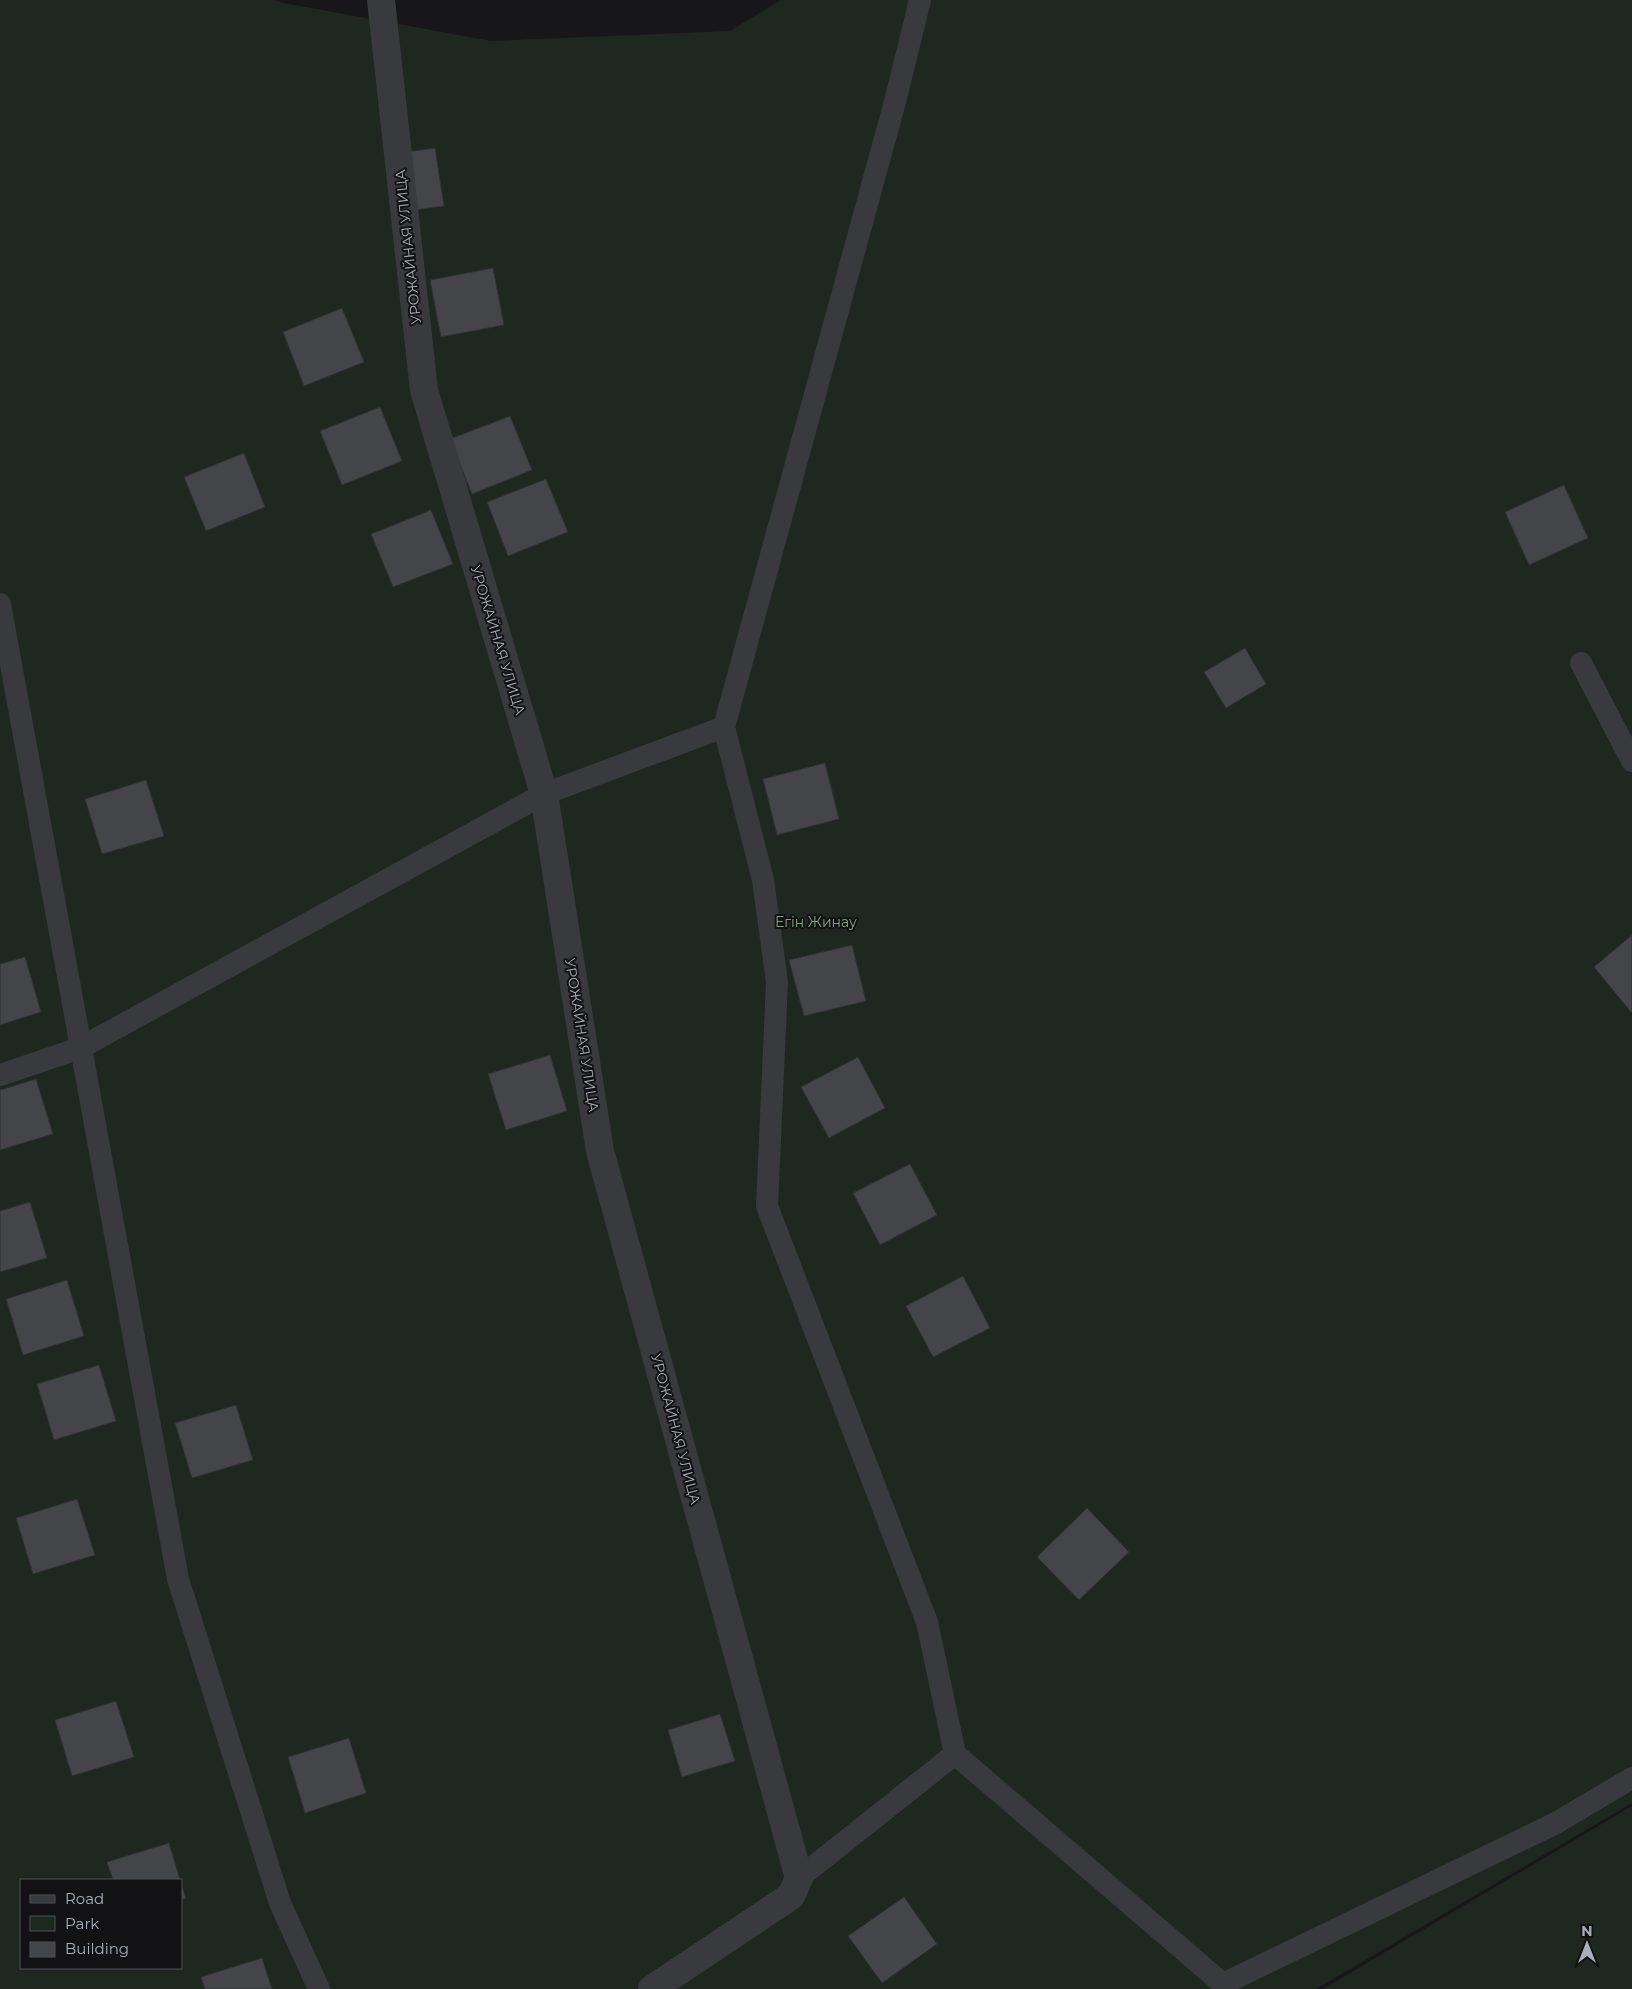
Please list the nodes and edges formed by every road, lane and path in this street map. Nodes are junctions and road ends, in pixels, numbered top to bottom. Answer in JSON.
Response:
{"nodes":[{"id":1,"x":381,"y":0,"type":"edge"},
{"id":2,"x":920,"y":0,"type":"edge"},
{"id":3,"x":0,"y":604,"type":"edge"},
{"id":4,"x":1581,"y":663,"type":"dead end"},
{"id":5,"x":724,"y":727,"type":"junction"},
{"id":6,"x":1632,"y":761,"type":"edge"},
{"id":7,"x":544,"y":794,"type":"junction"},
{"id":8,"x":80,"y":1048,"type":"junction"},
{"id":9,"x":0,"y":1075,"type":"edge"},
{"id":10,"x":955,"y":1754,"type":"junction"},
{"id":11,"x":1632,"y":1778,"type":"edge"},
{"id":12,"x":799,"y":1878,"type":"junction"},
{"id":13,"x":1224,"y":1986,"type":"edge"},
{"id":14,"x":319,"y":1989,"type":"edge"},
{"id":15,"x":652,"y":1989,"type":"edge"}],
"edges":[{"from":1,"to":7,"type":"street","name":"УРОЖАЙНАЯ УЛИЦА"},
{"from":2,"to":5,"type":"lane"},
{"from":3,"to":8,"type":"lane"},
{"from":4,"to":6,"type":"lane"},
{"from":5,"to":7,"type":"lane"},
{"from":5,"to":10,"type":"lane"},
{"from":7,"to":8,"type":"lane"},
{"from":7,"to":12,"type":"street","name":"УРОЖАЙНАЯ УЛИЦА"},
{"from":8,"to":9,"type":"lane"},
{"from":8,"to":14,"type":"lane"},
{"from":10,"to":12,"type":"lane"},
{"from":10,"to":13,"type":"lane"},
{"from":11,"to":13,"type":"lane"},
{"from":12,"to":15,"type":"street"}]}
